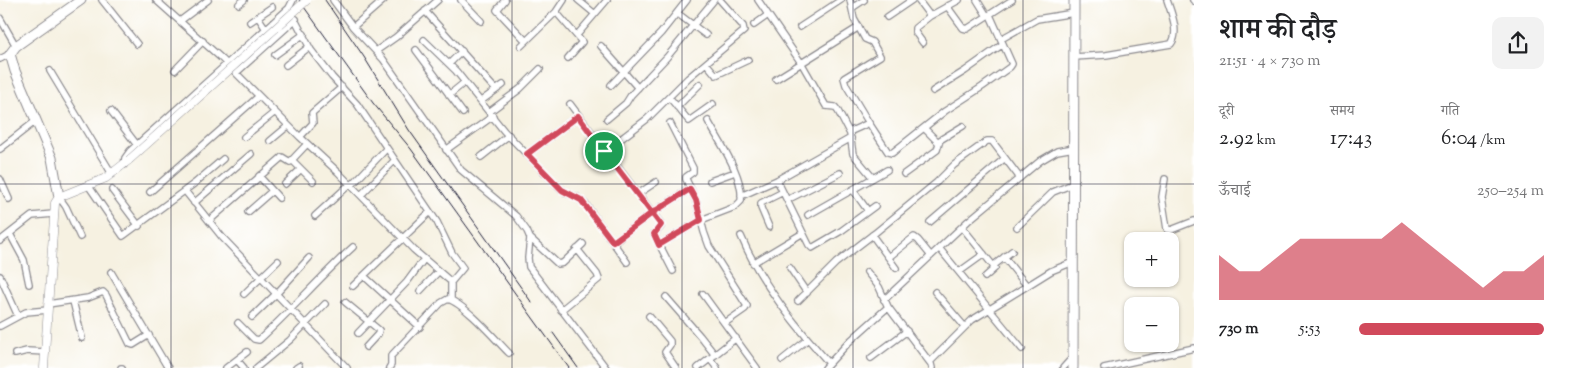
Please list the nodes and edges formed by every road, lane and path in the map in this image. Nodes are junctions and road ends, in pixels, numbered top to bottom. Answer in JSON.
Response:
{"nodes":[{"id":1,"x":80,"y":0,"type":"edge"},
{"id":2,"x":102,"y":0,"type":"edge"},
{"id":3,"x":156,"y":0,"type":"edge"},
{"id":4,"x":208,"y":0,"type":"edge"},
{"id":5,"x":293,"y":0,"type":"edge"},
{"id":6,"x":307,"y":0,"type":"edge"},
{"id":7,"x":333,"y":0,"type":"edge"},
{"id":8,"x":384,"y":0,"type":"edge"},
{"id":9,"x":438,"y":0,"type":"edge"},
{"id":10,"x":461,"y":0,"type":"edge"},
{"id":11,"x":506,"y":0,"type":"edge"},
{"id":12,"x":564,"y":0,"type":"edge"},
{"id":13,"x":578,"y":0,"type":"edge"},
{"id":14,"x":607,"y":0,"type":"edge"},
{"id":15,"x":687,"y":0,"type":"edge"},
{"id":16,"x":714,"y":0,"type":"edge"},
{"id":17,"x":720,"y":0,"type":"edge"},
{"id":18,"x":758,"y":0,"type":"edge"},
{"id":19,"x":841,"y":0,"type":"edge"},
{"id":20,"x":850,"y":0,"type":"edge"},
{"id":21,"x":864,"y":0,"type":"edge"},
{"id":22,"x":912,"y":0,"type":"edge"},
{"id":23,"x":918,"y":0,"type":"edge"},
{"id":24,"x":977,"y":0,"type":"edge"},
{"id":25,"x":1012,"y":0,"type":"edge"},
{"id":26,"x":1074,"y":0,"type":"edge"},
{"id":27,"x":1167,"y":0,"type":"edge"},
{"id":28,"x":957,"y":1,"type":"edge"},
{"id":29,"x":947,"y":6,"type":"junction"},
{"id":30,"x":272,"y":7,"type":"dead end"},
{"id":31,"x":289,"y":8,"type":"junction"},
{"id":32,"x":852,"y":8,"type":"junction"},
{"id":33,"x":425,"y":11,"type":"junction"},
{"id":34,"x":556,"y":12,"type":"junction"},
{"id":35,"x":677,"y":12,"type":"junction"},
{"id":36,"x":1074,"y":13,"type":"junction"},
{"id":37,"x":595,"y":14,"type":"junction"},
{"id":38,"x":768,"y":15,"type":"junction"},
{"id":39,"x":988,"y":15,"type":"junction"},
{"id":40,"x":930,"y":16,"type":"junction"},
{"id":41,"x":258,"y":17,"type":"junction"},
{"id":42,"x":887,"y":17,"type":"dead end"},
{"id":43,"x":0,"y":18,"type":"edge"},
{"id":44,"x":296,"y":20,"type":"junction"},
{"id":45,"x":180,"y":21,"type":"junction"},
{"id":46,"x":481,"y":21,"type":"dead end"},
{"id":47,"x":250,"y":22,"type":"dead end"},
{"id":48,"x":754,"y":25,"type":"dead end"},
{"id":49,"x":694,"y":26,"type":"junction"},
{"id":50,"x":353,"y":27,"type":"junction"},
{"id":51,"x":800,"y":28,"type":"dead end"},
{"id":52,"x":859,"y":28,"type":"junction"},
{"id":53,"x":266,"y":29,"type":"junction"},
{"id":54,"x":304,"y":34,"type":"junction"},
{"id":55,"x":577,"y":35,"type":"junction"},
{"id":56,"x":706,"y":35,"type":"dead end"},
{"id":57,"x":424,"y":40,"type":"dead end"},
{"id":58,"x":1002,"y":41,"type":"junction"},
{"id":59,"x":203,"y":42,"type":"junction"},
{"id":60,"x":923,"y":43,"type":"dead end"},
{"id":61,"x":138,"y":44,"type":"dead end"},
{"id":62,"x":16,"y":46,"type":"junction"},
{"id":63,"x":600,"y":46,"type":"dead end"},
{"id":64,"x":310,"y":47,"type":"junction"},
{"id":65,"x":416,"y":50,"type":"dead end"},
{"id":66,"x":376,"y":51,"type":"junction"},
{"id":67,"x":462,"y":51,"type":"junction"},
{"id":68,"x":10,"y":54,"type":"junction"},
{"id":69,"x":275,"y":55,"type":"dead end"},
{"id":70,"x":1074,"y":57,"type":"junction"},
{"id":71,"x":568,"y":58,"type":"dead end"},
{"id":72,"x":0,"y":59,"type":"edge"},
{"id":73,"x":748,"y":60,"type":"dead end"},
{"id":74,"x":706,"y":63,"type":"junction"},
{"id":75,"x":227,"y":64,"type":"junction"},
{"id":76,"x":449,"y":64,"type":"junction"},
{"id":77,"x":802,"y":64,"type":"junction"},
{"id":78,"x":286,"y":65,"type":"dead end"},
{"id":79,"x":540,"y":69,"type":"dead end"},
{"id":80,"x":175,"y":70,"type":"dead end"},
{"id":81,"x":50,"y":72,"type":"dead end"},
{"id":82,"x":236,"y":73,"type":"junction"},
{"id":83,"x":623,"y":73,"type":"junction"},
{"id":84,"x":776,"y":79,"type":"dead end"},
{"id":85,"x":465,"y":82,"type":"junction"},
{"id":86,"x":700,"y":84,"type":"dead end"},
{"id":87,"x":503,"y":85,"type":"dead end"},
{"id":88,"x":611,"y":85,"type":"dead end"},
{"id":89,"x":342,"y":87,"type":"junction"},
{"id":90,"x":638,"y":88,"type":"junction"},
{"id":91,"x":496,"y":90,"type":"junction"},
{"id":92,"x":933,"y":91,"type":"dead end"},
{"id":93,"x":449,"y":95,"type":"junction"},
{"id":94,"x":259,"y":96,"type":"junction"},
{"id":95,"x":669,"y":97,"type":"junction"},
{"id":96,"x":481,"y":101,"type":"junction"},
{"id":97,"x":570,"y":104,"type":"dead end"},
{"id":98,"x":713,"y":104,"type":"dead end"},
{"id":99,"x":677,"y":107,"type":"junction"},
{"id":100,"x":111,"y":111,"type":"dead end"},
{"id":101,"x":275,"y":112,"type":"junction"},
{"id":102,"x":463,"y":113,"type":"dead end"},
{"id":103,"x":491,"y":114,"type":"junction"},
{"id":104,"x":578,"y":116,"type":"junction"},
{"id":105,"x":607,"y":119,"type":"dead end"},
{"id":106,"x":37,"y":120,"type":"junction"},
{"id":107,"x":708,"y":121,"type":"dead end"},
{"id":108,"x":670,"y":123,"type":"dead end"},
{"id":109,"x":868,"y":123,"type":"junction"},
{"id":110,"x":288,"y":126,"type":"junction"},
{"id":111,"x":963,"y":126,"type":"dead end"},
{"id":112,"x":924,"y":128,"type":"junction"},
{"id":113,"x":509,"y":135,"type":"junction"},
{"id":114,"x":850,"y":135,"type":"junction"},
{"id":115,"x":244,"y":137,"type":"dead end"},
{"id":116,"x":300,"y":137,"type":"junction"},
{"id":117,"x":270,"y":141,"type":"dead end"},
{"id":118,"x":938,"y":142,"type":"junction"},
{"id":119,"x":307,"y":144,"type":"junction"},
{"id":120,"x":137,"y":145,"type":"junction"},
{"id":121,"x":0,"y":148,"type":"edge"},
{"id":122,"x":1074,"y":148,"type":"junction"},
{"id":123,"x":386,"y":149,"type":"junction"},
{"id":124,"x":446,"y":150,"type":"junction"},
{"id":125,"x":604,"y":151,"type":"junction"},
{"id":126,"x":251,"y":154,"type":"dead end"},
{"id":127,"x":527,"y":154,"type":"junction"},
{"id":128,"x":481,"y":157,"type":"dead end"},
{"id":129,"x":1005,"y":158,"type":"junction"},
{"id":130,"x":223,"y":159,"type":"dead end"},
{"id":131,"x":292,"y":160,"type":"junction"},
{"id":132,"x":394,"y":161,"type":"junction"},
{"id":133,"x":126,"y":162,"type":"junction"},
{"id":134,"x":301,"y":170,"type":"junction"},
{"id":135,"x":887,"y":170,"type":"dead end"},
{"id":136,"x":735,"y":172,"type":"junction"},
{"id":137,"x":840,"y":173,"type":"dead end"},
{"id":138,"x":112,"y":174,"type":"junction"},
{"id":139,"x":904,"y":174,"type":"dead end"},
{"id":140,"x":260,"y":176,"type":"junction"},
{"id":141,"x":873,"y":178,"type":"junction"},
{"id":142,"x":1020,"y":178,"type":"junction"},
{"id":143,"x":1165,"y":178,"type":"dead end"},
{"id":144,"x":0,"y":179,"type":"edge"},
{"id":145,"x":710,"y":180,"type":"dead end"},
{"id":146,"x":777,"y":180,"type":"junction"},
{"id":147,"x":313,"y":181,"type":"dead end"},
{"id":148,"x":656,"y":182,"type":"dead end"},
{"id":149,"x":285,"y":184,"type":"dead end"},
{"id":150,"x":351,"y":184,"type":"junction"},
{"id":151,"x":1073,"y":184,"type":"junction"},
{"id":152,"x":88,"y":185,"type":"junction"},
{"id":153,"x":690,"y":189,"type":"junction"},
{"id":154,"x":112,"y":190,"type":"dead end"},
{"id":155,"x":853,"y":190,"type":"junction"},
{"id":156,"x":3,"y":191,"type":"edge"},
{"id":157,"x":185,"y":191,"type":"junction"},
{"id":158,"x":272,"y":191,"type":"junction"},
{"id":159,"x":150,"y":192,"type":"dead end"},
{"id":160,"x":783,"y":192,"type":"junction"},
{"id":161,"x":638,"y":194,"type":"junction"},
{"id":162,"x":361,"y":195,"type":"junction"},
{"id":163,"x":741,"y":196,"type":"junction"},
{"id":164,"x":59,"y":197,"type":"junction"},
{"id":165,"x":279,"y":198,"type":"dead end"},
{"id":166,"x":8,"y":199,"type":"dead end"},
{"id":167,"x":787,"y":200,"type":"junction"},
{"id":168,"x":194,"y":203,"type":"junction"},
{"id":169,"x":875,"y":206,"type":"dead end"},
{"id":170,"x":868,"y":211,"type":"junction"},
{"id":171,"x":248,"y":212,"type":"dead end"},
{"id":172,"x":430,"y":212,"type":"junction"},
{"id":173,"x":652,"y":213,"type":"junction"},
{"id":174,"x":53,"y":214,"type":"junction"},
{"id":175,"x":808,"y":215,"type":"dead end"},
{"id":176,"x":315,"y":216,"type":"dead end"},
{"id":177,"x":701,"y":220,"type":"junction"},
{"id":178,"x":209,"y":221,"type":"junction"},
{"id":179,"x":930,"y":222,"type":"dead end"},
{"id":180,"x":1194,"y":222,"type":"edge"},
{"id":181,"x":139,"y":226,"type":"junction"},
{"id":182,"x":769,"y":226,"type":"dead end"},
{"id":183,"x":962,"y":226,"type":"junction"},
{"id":184,"x":1017,"y":227,"type":"dead end"},
{"id":185,"x":803,"y":233,"type":"junction"},
{"id":186,"x":10,"y":234,"type":"junction"},
{"id":187,"x":872,"y":235,"type":"junction"},
{"id":188,"x":741,"y":236,"type":"dead end"},
{"id":189,"x":80,"y":238,"type":"dead end"},
{"id":190,"x":402,"y":238,"type":"junction"},
{"id":191,"x":530,"y":238,"type":"junction"},
{"id":192,"x":0,"y":241,"type":"edge"},
{"id":193,"x":613,"y":242,"type":"junction"},
{"id":194,"x":583,"y":244,"type":"dead end"},
{"id":195,"x":659,"y":245,"type":"junction"},
{"id":196,"x":354,"y":247,"type":"dead end"},
{"id":197,"x":939,"y":248,"type":"junction"},
{"id":198,"x":577,"y":250,"type":"junction"},
{"id":199,"x":1012,"y":252,"type":"dead end"},
{"id":200,"x":984,"y":254,"type":"junction"},
{"id":201,"x":931,"y":256,"type":"junction"},
{"id":202,"x":1004,"y":257,"type":"junction"},
{"id":203,"x":309,"y":258,"type":"dead end"},
{"id":204,"x":889,"y":258,"type":"junction"},
{"id":205,"x":424,"y":259,"type":"junction"},
{"id":206,"x":278,"y":261,"type":"dead end"},
{"id":207,"x":627,"y":262,"type":"dead end"},
{"id":208,"x":1073,"y":262,"type":"junction"},
{"id":209,"x":753,"y":263,"type":"junction"},
{"id":210,"x":993,"y":266,"type":"junction"},
{"id":211,"x":790,"y":268,"type":"dead end"},
{"id":212,"x":896,"y":268,"type":"dead end"},
{"id":213,"x":673,"y":271,"type":"dead end"},
{"id":214,"x":111,"y":272,"type":"dead end"},
{"id":215,"x":438,"y":272,"type":"junction"},
{"id":216,"x":867,"y":272,"type":"dead end"},
{"id":217,"x":959,"y":272,"type":"junction"},
{"id":218,"x":0,"y":276,"type":"edge"},
{"id":219,"x":364,"y":276,"type":"junction"},
{"id":220,"x":985,"y":277,"type":"dead end"},
{"id":221,"x":262,"y":278,"type":"junction"},
{"id":222,"x":451,"y":282,"type":"junction"},
{"id":223,"x":29,"y":284,"type":"dead end"},
{"id":224,"x":353,"y":286,"type":"dead end"},
{"id":225,"x":1027,"y":286,"type":"junction"},
{"id":226,"x":420,"y":291,"type":"dead end"},
{"id":227,"x":935,"y":292,"type":"dead end"},
{"id":228,"x":807,"y":293,"type":"junction"},
{"id":229,"x":244,"y":294,"type":"dead end"},
{"id":230,"x":277,"y":294,"type":"junction"},
{"id":231,"x":704,"y":294,"type":"dead end"},
{"id":232,"x":666,"y":297,"type":"dead end"},
{"id":233,"x":390,"y":300,"type":"junction"},
{"id":234,"x":450,"y":300,"type":"junction"},
{"id":235,"x":884,"y":300,"type":"junction"},
{"id":236,"x":73,"y":301,"type":"junction"},
{"id":237,"x":798,"y":301,"type":"dead end"},
{"id":238,"x":345,"y":302,"type":"dead end"},
{"id":239,"x":325,"y":304,"type":"dead end"},
{"id":240,"x":48,"y":307,"type":"junction"},
{"id":241,"x":888,"y":307,"type":"junction"},
{"id":242,"x":292,"y":309,"type":"junction"},
{"id":243,"x":561,"y":310,"type":"junction"},
{"id":244,"x":989,"y":311,"type":"junction"},
{"id":245,"x":18,"y":316,"type":"junction"},
{"id":246,"x":650,"y":316,"type":"dead end"},
{"id":247,"x":252,"y":317,"type":"dead end"},
{"id":248,"x":369,"y":321,"type":"junction"},
{"id":249,"x":238,"y":323,"type":"dead end"},
{"id":250,"x":725,"y":323,"type":"junction"},
{"id":251,"x":306,"y":324,"type":"junction"},
{"id":252,"x":0,"y":326,"type":"edge"},
{"id":253,"x":420,"y":326,"type":"junction"},
{"id":254,"x":965,"y":327,"type":"junction"},
{"id":255,"x":907,"y":331,"type":"junction"},
{"id":256,"x":358,"y":333,"type":"dead end"},
{"id":257,"x":149,"y":335,"type":"junction"},
{"id":258,"x":82,"y":338,"type":"dead end"},
{"id":259,"x":736,"y":338,"type":"junction"},
{"id":260,"x":808,"y":339,"type":"junction"},
{"id":261,"x":366,"y":347,"type":"dead end"},
{"id":262,"x":1194,"y":348,"type":"edge"},
{"id":263,"x":1022,"y":349,"type":"dead end"},
{"id":264,"x":45,"y":352,"type":"junction"},
{"id":265,"x":247,"y":352,"type":"dead end"},
{"id":266,"x":510,"y":353,"type":"dead end"},
{"id":267,"x":15,"y":354,"type":"dead end"},
{"id":268,"x":712,"y":357,"type":"junction"},
{"id":269,"x":871,"y":358,"type":"dead end"},
{"id":270,"x":1073,"y":358,"type":"junction"},
{"id":271,"x":237,"y":360,"type":"junction"},
{"id":272,"x":782,"y":360,"type":"dead end"},
{"id":273,"x":931,"y":365,"type":"edge"},
{"id":274,"x":827,"y":366,"type":"edge"},
{"id":275,"x":44,"y":368,"type":"edge"},
{"id":276,"x":168,"y":368,"type":"edge"},
{"id":277,"x":226,"y":368,"type":"edge"},
{"id":278,"x":244,"y":368,"type":"edge"},
{"id":279,"x":256,"y":368,"type":"edge"},
{"id":280,"x":347,"y":368,"type":"edge"},
{"id":281,"x":389,"y":368,"type":"edge"},
{"id":282,"x":606,"y":368,"type":"edge"},
{"id":283,"x":676,"y":368,"type":"edge"},
{"id":284,"x":698,"y":368,"type":"edge"},
{"id":285,"x":717,"y":368,"type":"edge"},
{"id":286,"x":757,"y":368,"type":"edge"},
{"id":287,"x":1063,"y":368,"type":"edge"},
{"id":288,"x":1073,"y":368,"type":"edge"},
{"id":289,"x":1104,"y":368,"type":"edge"}],
"edges":[{"from":1,"to":62,"type":"main road"},
{"from":2,"to":61,"type":"street"},
{"from":3,"to":45,"type":"street"},
{"from":4,"to":45,"type":"street"},
{"from":5,"to":31,"type":"street"},
{"from":6,"to":133,"type":"street","bridge":true},
{"from":7,"to":50,"type":"street"},
{"from":8,"to":50,"type":"street"},
{"from":9,"to":33,"type":"street"},
{"from":10,"to":46,"type":"street"},
{"from":11,"to":34,"type":"street"},
{"from":12,"to":34,"type":"street"},
{"from":13,"to":37,"type":"street"},
{"from":14,"to":37,"type":"street"},
{"from":15,"to":35,"type":"street"},
{"from":16,"to":49,"type":"street"},
{"from":17,"to":74,"type":"street"},
{"from":18,"to":38,"type":"street"},
{"from":19,"to":51,"type":"street"},
{"from":20,"to":32,"type":"street"},
{"from":21,"to":32,"type":"street"},
{"from":22,"to":42,"type":"street"},
{"from":23,"to":40,"type":"street"},
{"from":24,"to":39,"type":"street"},
{"from":25,"to":39,"type":"street"},
{"from":26,"to":36,"type":"main road"},
{"from":27,"to":70,"type":"street"},
{"from":28,"to":29,"type":"street"},
{"from":29,"to":39,"type":"street"},
{"from":29,"to":40,"type":"street"},
{"from":30,"to":41,"type":"street"},
{"from":31,"to":44,"type":"street"},
{"from":31,"to":53,"type":"street"},
{"from":32,"to":52,"type":"street"},
{"from":33,"to":66,"type":"street"},
{"from":33,"to":67,"type":"street"},
{"from":34,"to":55,"type":"street"},
{"from":35,"to":49,"type":"street"},
{"from":35,"to":83,"type":"street"},
{"from":36,"to":58,"type":"street"},
{"from":36,"to":70,"type":"main road"},
{"from":37,"to":55,"type":"street"},
{"from":38,"to":48,"type":"street"},
{"from":38,"to":77,"type":"street"},
{"from":39,"to":58,"type":"street"},
{"from":40,"to":60,"type":"street"},
{"from":41,"to":47,"type":"street"},
{"from":41,"to":53,"type":"street"},
{"from":43,"to":62,"type":"street"},
{"from":44,"to":54,"type":"street"},
{"from":44,"to":82,"type":"street"},
{"from":45,"to":59,"type":"street"},
{"from":49,"to":56,"type":"street"},
{"from":49,"to":90,"type":"street"},
{"from":50,"to":66,"type":"street"},
{"from":52,"to":77,"type":"street"},
{"from":52,"to":109,"type":"street"},
{"from":53,"to":75,"type":"street"},
{"from":54,"to":64,"type":"street"},
{"from":54,"to":69,"type":"street"},
{"from":55,"to":71,"type":"street"},
{"from":57,"to":76,"type":"street"},
{"from":58,"to":92,"type":"street"},
{"from":58,"to":112,"type":"street"},
{"from":59,"to":75,"type":"street"},
{"from":59,"to":80,"type":"street"},
{"from":62,"to":68,"type":"main road"},
{"from":63,"to":83,"type":"street"},
{"from":64,"to":78,"type":"street"},
{"from":64,"to":89,"type":"street"},
{"from":65,"to":93,"type":"street"},
{"from":66,"to":124,"type":"street"},
{"from":67,"to":76,"type":"street"},
{"from":67,"to":91,"type":"street"},
{"from":68,"to":72,"type":"street"},
{"from":68,"to":106,"type":"main road"},
{"from":70,"to":122,"type":"main road"},
{"from":73,"to":74,"type":"street"},
{"from":74,"to":95,"type":"street"},
{"from":75,"to":82,"type":"street"},
{"from":75,"to":120,"type":"street"},
{"from":76,"to":85,"type":"street"},
{"from":77,"to":84,"type":"street"},
{"from":77,"to":114,"type":"street"},
{"from":79,"to":103,"type":"street"},
{"from":81,"to":138,"type":"street"},
{"from":82,"to":94,"type":"street"},
{"from":83,"to":88,"type":"street"},
{"from":83,"to":90,"type":"street"},
{"from":85,"to":93,"type":"street"},
{"from":85,"to":96,"type":"street"},
{"from":86,"to":99,"type":"street"},
{"from":87,"to":91,"type":"street"},
{"from":89,"to":116,"type":"street"},
{"from":89,"to":123,"type":"street"},
{"from":90,"to":105,"type":"street"},
{"from":91,"to":96,"type":"street"},
{"from":93,"to":102,"type":"street"},
{"from":94,"to":101,"type":"street"},
{"from":94,"to":159,"type":"street"},
{"from":95,"to":99,"type":"street"},
{"from":95,"to":125,"type":"street"},
{"from":96,"to":103,"type":"street"},
{"from":97,"to":104,"type":"street"},
{"from":98,"to":99,"type":"street"},
{"from":100,"to":120,"type":"street"},
{"from":101,"to":110,"type":"street"},
{"from":101,"to":115,"type":"street"},
{"from":103,"to":113,"type":"street"},
{"from":103,"to":124,"type":"street"},
{"from":104,"to":125,"type":"street"},
{"from":104,"to":127,"type":"street"},
{"from":106,"to":121,"type":"street"},
{"from":106,"to":164,"type":"main road"},
{"from":107,"to":136,"type":"street"},
{"from":108,"to":153,"type":"street"},
{"from":109,"to":112,"type":"street"},
{"from":109,"to":114,"type":"street"},
{"from":110,"to":116,"type":"street"},
{"from":110,"to":117,"type":"street"},
{"from":111,"to":118,"type":"street"},
{"from":112,"to":118,"type":"street"},
{"from":113,"to":127,"type":"street"},
{"from":113,"to":128,"type":"street"},
{"from":114,"to":141,"type":"street"},
{"from":114,"to":146,"type":"street"},
{"from":116,"to":119,"type":"street"},
{"from":118,"to":139,"type":"street"},
{"from":119,"to":131,"type":"street"},
{"from":119,"to":150,"type":"street"},
{"from":120,"to":133,"type":"street"},
{"from":122,"to":142,"type":"street"},
{"from":122,"to":151,"type":"main road"},
{"from":123,"to":132,"type":"street"},
{"from":123,"to":150,"type":"street"},
{"from":124,"to":191,"type":"street"},
{"from":125,"to":161,"type":"street"},
{"from":126,"to":168,"type":"street"},
{"from":127,"to":193,"type":"street"},
{"from":129,"to":142,"type":"street"},
{"from":129,"to":179,"type":"street"},
{"from":129,"to":187,"type":"street"},
{"from":130,"to":157,"type":"street"},
{"from":131,"to":134,"type":"street"},
{"from":131,"to":140,"type":"street"},
{"from":132,"to":162,"type":"street"},
{"from":132,"to":172,"type":"street"},
{"from":133,"to":138,"type":"street"},
{"from":134,"to":147,"type":"street"},
{"from":134,"to":149,"type":"street"},
{"from":135,"to":141,"type":"street"},
{"from":136,"to":145,"type":"street"},
{"from":136,"to":163,"type":"street"},
{"from":137,"to":167,"type":"street"},
{"from":138,"to":152,"type":"street"},
{"from":140,"to":158,"type":"street"},
{"from":140,"to":178,"type":"street"},
{"from":141,"to":155,"type":"street"},
{"from":142,"to":183,"type":"street"},
{"from":143,"to":180,"type":"street"},
{"from":144,"to":156,"type":"street"},
{"from":146,"to":160,"type":"street"},
{"from":146,"to":163,"type":"street"},
{"from":148,"to":161,"type":"street"},
{"from":150,"to":162,"type":"street"},
{"from":150,"to":176,"type":"street"},
{"from":151,"to":184,"type":"street"},
{"from":151,"to":208,"type":"main road"},
{"from":152,"to":164,"type":"street"},
{"from":152,"to":181,"type":"street"},
{"from":153,"to":173,"type":"street"},
{"from":153,"to":177,"type":"street"},
{"from":154,"to":181,"type":"street"},
{"from":155,"to":170,"type":"street"},
{"from":155,"to":175,"type":"street"},
{"from":156,"to":166,"type":"street"},
{"from":157,"to":168,"type":"street"},
{"from":157,"to":181,"type":"street"},
{"from":158,"to":165,"type":"street"},
{"from":158,"to":171,"type":"street"},
{"from":160,"to":167,"type":"street"},
{"from":160,"to":182,"type":"street"},
{"from":161,"to":173,"type":"street"},
{"from":162,"to":190,"type":"street"},
{"from":163,"to":177,"type":"street"},
{"from":164,"to":174,"type":"street"},
{"from":164,"to":189,"type":"street"},
{"from":167,"to":185,"type":"street"},
{"from":168,"to":178,"type":"street"},
{"from":169,"to":170,"type":"street"},
{"from":170,"to":185,"type":"street"},
{"from":172,"to":190,"type":"street"},
{"from":172,"to":222,"type":"street"},
{"from":173,"to":193,"type":"street"},
{"from":173,"to":195,"type":"street"},
{"from":174,"to":186,"type":"street"},
{"from":174,"to":240,"type":"street"},
{"from":177,"to":195,"type":"street"},
{"from":177,"to":250,"type":"street"},
{"from":178,"to":221,"type":"street"},
{"from":183,"to":197,"type":"street"},
{"from":183,"to":200,"type":"street"},
{"from":185,"to":209,"type":"street"},
{"from":186,"to":192,"type":"street"},
{"from":186,"to":223,"type":"street"},
{"from":187,"to":204,"type":"street"},
{"from":187,"to":228,"type":"street"},
{"from":188,"to":209,"type":"street"},
{"from":190,"to":205,"type":"street"},
{"from":190,"to":219,"type":"street"},
{"from":191,"to":198,"type":"street"},
{"from":191,"to":243,"type":"street"},
{"from":193,"to":207,"type":"street"},
{"from":194,"to":198,"type":"street"},
{"from":195,"to":213,"type":"street"},
{"from":196,"to":242,"type":"street"},
{"from":197,"to":201,"type":"street"},
{"from":197,"to":217,"type":"street"},
{"from":198,"to":243,"type":"street"},
{"from":199,"to":202,"type":"street"},
{"from":200,"to":210,"type":"street"},
{"from":200,"to":217,"type":"street"},
{"from":201,"to":204,"type":"street"},
{"from":201,"to":235,"type":"street"},
{"from":202,"to":210,"type":"street"},
{"from":202,"to":225,"type":"street"},
{"from":203,"to":230,"type":"street"},
{"from":204,"to":212,"type":"street"},
{"from":205,"to":215,"type":"street"},
{"from":205,"to":233,"type":"street"},
{"from":206,"to":221,"type":"street"},
{"from":208,"to":225,"type":"street"},
{"from":208,"to":270,"type":"main road"},
{"from":209,"to":260,"type":"street"},
{"from":210,"to":220,"type":"street"},
{"from":211,"to":228,"type":"street"},
{"from":214,"to":257,"type":"street"},
{"from":215,"to":222,"type":"street"},
{"from":215,"to":226,"type":"street"},
{"from":216,"to":235,"type":"street"},
{"from":217,"to":244,"type":"street"},
{"from":218,"to":245,"type":"street"},
{"from":219,"to":224,"type":"street"},
{"from":219,"to":233,"type":"street"},
{"from":221,"to":229,"type":"street"},
{"from":221,"to":230,"type":"street"},
{"from":222,"to":234,"type":"street"},
{"from":225,"to":244,"type":"street"},
{"from":227,"to":254,"type":"street"},
{"from":228,"to":237,"type":"street"},
{"from":230,"to":242,"type":"street"},
{"from":230,"to":247,"type":"street"},
{"from":231,"to":250,"type":"street"},
{"from":232,"to":268,"type":"street"},
{"from":233,"to":248,"type":"street"},
{"from":233,"to":253,"type":"street"},
{"from":234,"to":253,"type":"street"},
{"from":234,"to":266,"type":"street"},
{"from":235,"to":241,"type":"street"},
{"from":236,"to":240,"type":"street"},
{"from":236,"to":257,"type":"street"},
{"from":236,"to":258,"type":"street"},
{"from":238,"to":248,"type":"street"},
{"from":239,"to":251,"type":"street"},
{"from":240,"to":245,"type":"street"},
{"from":240,"to":264,"type":"street"},
{"from":241,"to":255,"type":"street"},
{"from":241,"to":274,"type":"street"},
{"from":242,"to":249,"type":"street"},
{"from":242,"to":251,"type":"street"},
{"from":243,"to":282,"type":"street"},
{"from":244,"to":254,"type":"street"},
{"from":244,"to":263,"type":"street"},
{"from":245,"to":252,"type":"street"},
{"from":246,"to":283,"type":"street"},
{"from":248,"to":256,"type":"street"},
{"from":248,"to":261,"type":"street"},
{"from":250,"to":259,"type":"street"},
{"from":251,"to":279,"type":"street"},
{"from":251,"to":280,"type":"street"},
{"from":253,"to":281,"type":"street"},
{"from":254,"to":273,"type":"street"},
{"from":255,"to":269,"type":"street"},
{"from":255,"to":273,"type":"street"},
{"from":257,"to":276,"type":"street"},
{"from":259,"to":268,"type":"street"},
{"from":259,"to":286,"type":"street"},
{"from":260,"to":272,"type":"street"},
{"from":260,"to":274,"type":"street"},
{"from":262,"to":289,"type":"street"},
{"from":264,"to":267,"type":"street"},
{"from":264,"to":275,"type":"street"},
{"from":265,"to":271,"type":"street"},
{"from":268,"to":284,"type":"street"},
{"from":268,"to":285,"type":"street"},
{"from":270,"to":287,"type":"street"},
{"from":270,"to":288,"type":"main road"},
{"from":271,"to":277,"type":"street"},
{"from":271,"to":278,"type":"street"}]}
